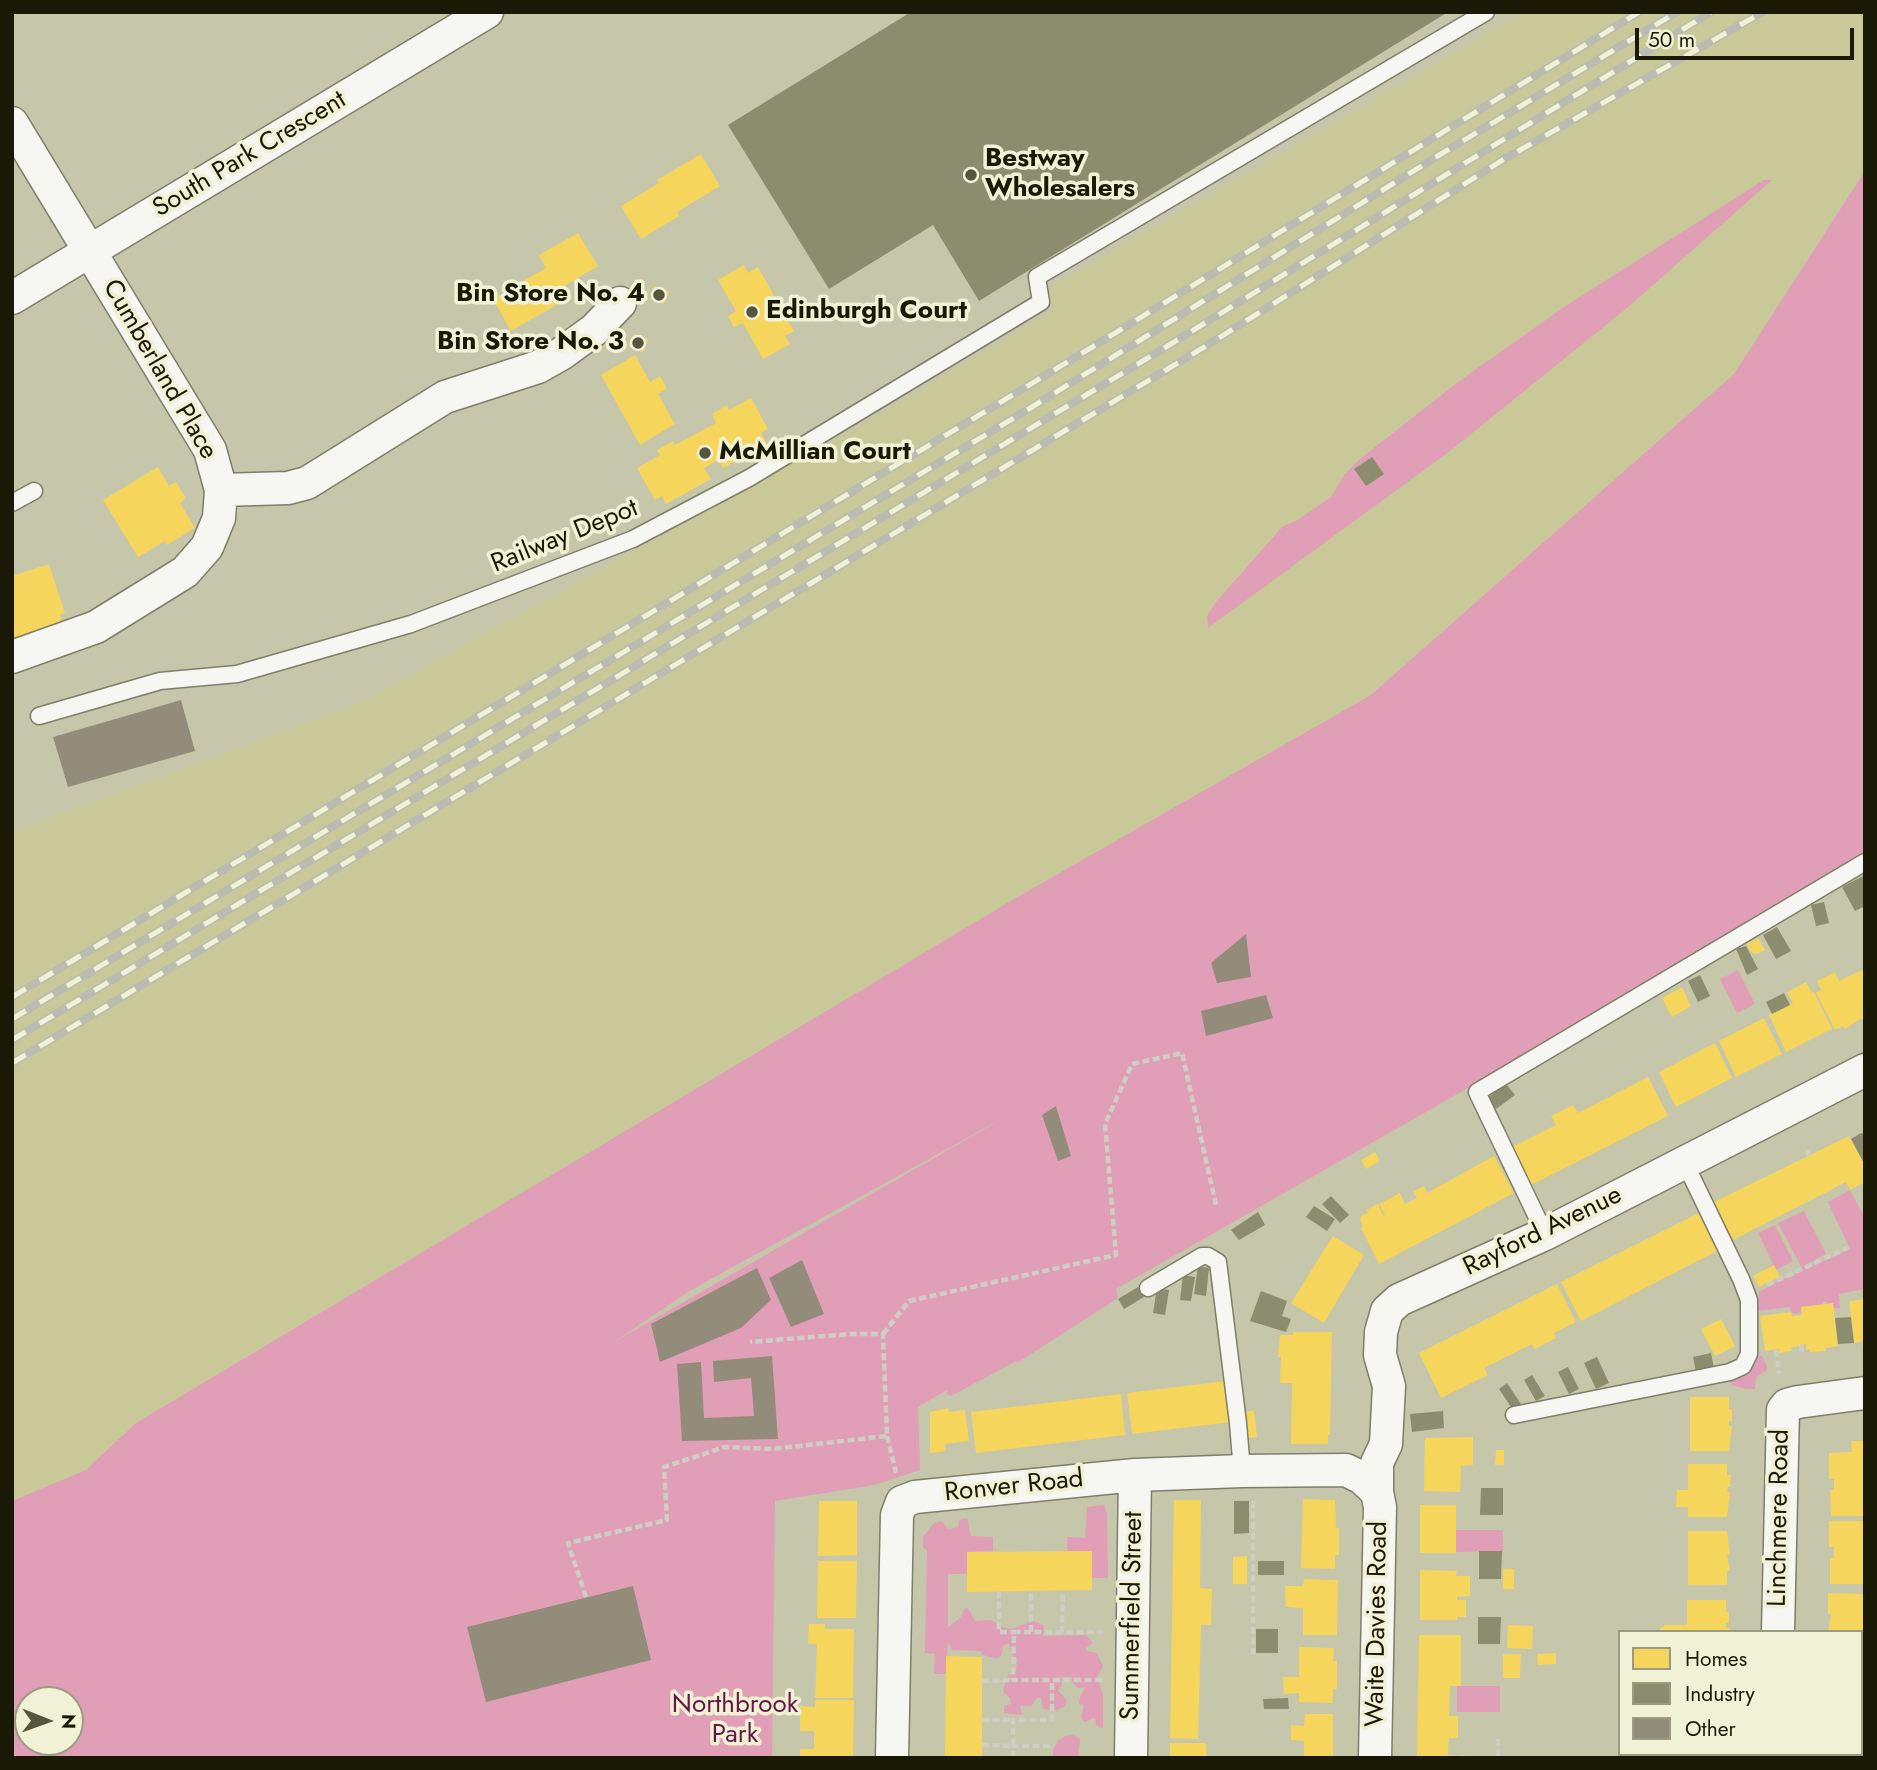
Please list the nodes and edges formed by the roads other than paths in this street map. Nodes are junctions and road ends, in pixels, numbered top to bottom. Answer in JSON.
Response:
{"nodes":[{"id":1,"x":487,"y":12,"type":"edge"},
{"id":2,"x":1486,"y":12,"type":"edge"},
{"id":3,"x":12,"y":123,"type":"edge"},
{"id":4,"x":90,"y":252,"type":"junction"},
{"id":5,"x":12,"y":298,"type":"edge"},
{"id":6,"x":620,"y":303,"type":"dead end"},
{"id":7,"x":221,"y":490,"type":"junction"},
{"id":8,"x":34,"y":491,"type":"dead end"},
{"id":9,"x":12,"y":503,"type":"edge"},
{"id":10,"x":12,"y":657,"type":"edge"},
{"id":11,"x":40,"y":716,"type":"dead end"},
{"id":12,"x":1865,"y":862,"type":"edge"},
{"id":13,"x":1865,"y":1070,"type":"edge"},
{"id":14,"x":1684,"y":1161,"type":"junction"},
{"id":15,"x":1545,"y":1234,"type":"junction"},
{"id":16,"x":1148,"y":1288,"type":"dead end"},
{"id":17,"x":1865,"y":1393,"type":"edge"},
{"id":18,"x":1514,"y":1415,"type":"dead end"},
{"id":19,"x":1242,"y":1471,"type":"junction"},
{"id":20,"x":1135,"y":1475,"type":"junction"},
{"id":21,"x":1377,"y":1478,"type":"junction"},
{"id":22,"x":1778,"y":1630,"type":"edge"},
{"id":23,"x":892,"y":1758,"type":"edge"},
{"id":24,"x":1130,"y":1758,"type":"edge"},
{"id":25,"x":1376,"y":1758,"type":"edge"}],
"edges":[{"from":1,"to":4,"type":"street","name":"South Park Crescent"},
{"from":2,"to":11,"type":"lane","name":"Railway Depot"},
{"from":3,"to":4,"type":"street","name":"Cumberland Place"},
{"from":4,"to":5,"type":"street","name":"South Park Crescent"},
{"from":4,"to":7,"type":"street","name":"Cumberland Place"},
{"from":6,"to":7,"type":"street","name":"Cumberland Place"},
{"from":7,"to":10,"type":"street","name":"Cumberland Place"},
{"from":8,"to":9,"type":"lane"},
{"from":12,"to":15,"type":"lane"},
{"from":13,"to":14,"type":"street","name":"Rayford Avenue"},
{"from":14,"to":15,"type":"street","name":"Rayford Avenue"},
{"from":14,"to":18,"type":"lane"},
{"from":15,"to":21,"type":"street","name":"Rayford Avenue"},
{"from":16,"to":19,"type":"lane"},
{"from":17,"to":22,"type":"street","name":"Linchmere Road"},
{"from":19,"to":20,"type":"street","name":"Ronver Road"},
{"from":19,"to":21,"type":"street","name":"Ronver Road"},
{"from":20,"to":23,"type":"street","name":"Ronver Road"},
{"from":20,"to":24,"type":"street","name":"Summerfield Street"},
{"from":21,"to":25,"type":"street","name":"Waite Davies Road"}]}
